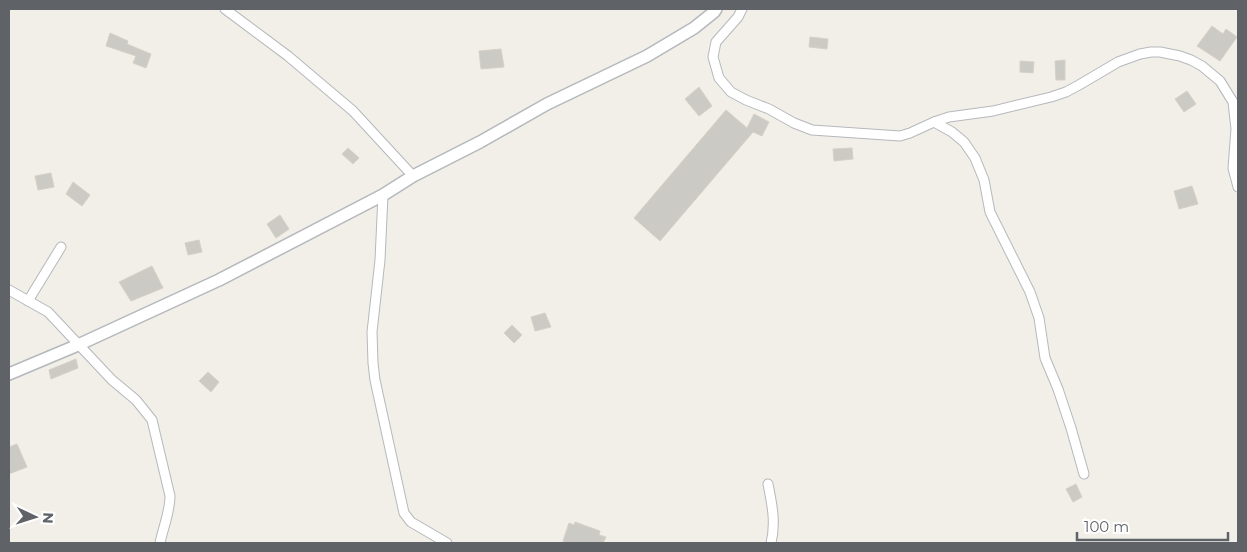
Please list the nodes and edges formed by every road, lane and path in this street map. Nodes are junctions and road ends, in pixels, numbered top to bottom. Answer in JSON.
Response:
{"nodes":[{"id":1,"x":226,"y":9,"type":"edge"},
{"id":2,"x":716,"y":9,"type":"edge"},
{"id":3,"x":742,"y":9,"type":"edge"},
{"id":4,"x":1236,"y":100,"type":"edge"},
{"id":5,"x":934,"y":122,"type":"junction"},
{"id":6,"x":413,"y":176,"type":"junction"},
{"id":7,"x":1238,"y":187,"type":"edge"},
{"id":8,"x":383,"y":195,"type":"junction"},
{"id":9,"x":61,"y":247,"type":"dead end"},
{"id":10,"x":9,"y":290,"type":"edge"},
{"id":11,"x":28,"y":301,"type":"junction"},
{"id":12,"x":78,"y":344,"type":"junction"},
{"id":13,"x":9,"y":374,"type":"edge"},
{"id":14,"x":1084,"y":474,"type":"dead end"},
{"id":15,"x":768,"y":484,"type":"dead end"},
{"id":16,"x":160,"y":543,"type":"edge"},
{"id":17,"x":447,"y":543,"type":"edge"},
{"id":18,"x":771,"y":543,"type":"edge"}],
"edges":[{"from":1,"to":6,"type":"street"},
{"from":2,"to":6,"type":"street"},
{"from":3,"to":5,"type":"street"},
{"from":4,"to":5,"type":"street"},
{"from":4,"to":7,"type":"street"},
{"from":5,"to":14,"type":"street"},
{"from":6,"to":8,"type":"street"},
{"from":8,"to":12,"type":"street"},
{"from":8,"to":17,"type":"street"},
{"from":9,"to":11,"type":"street"},
{"from":10,"to":11,"type":"street"},
{"from":11,"to":12,"type":"street"},
{"from":12,"to":13,"type":"street"},
{"from":12,"to":16,"type":"street"},
{"from":15,"to":18,"type":"street"}]}
